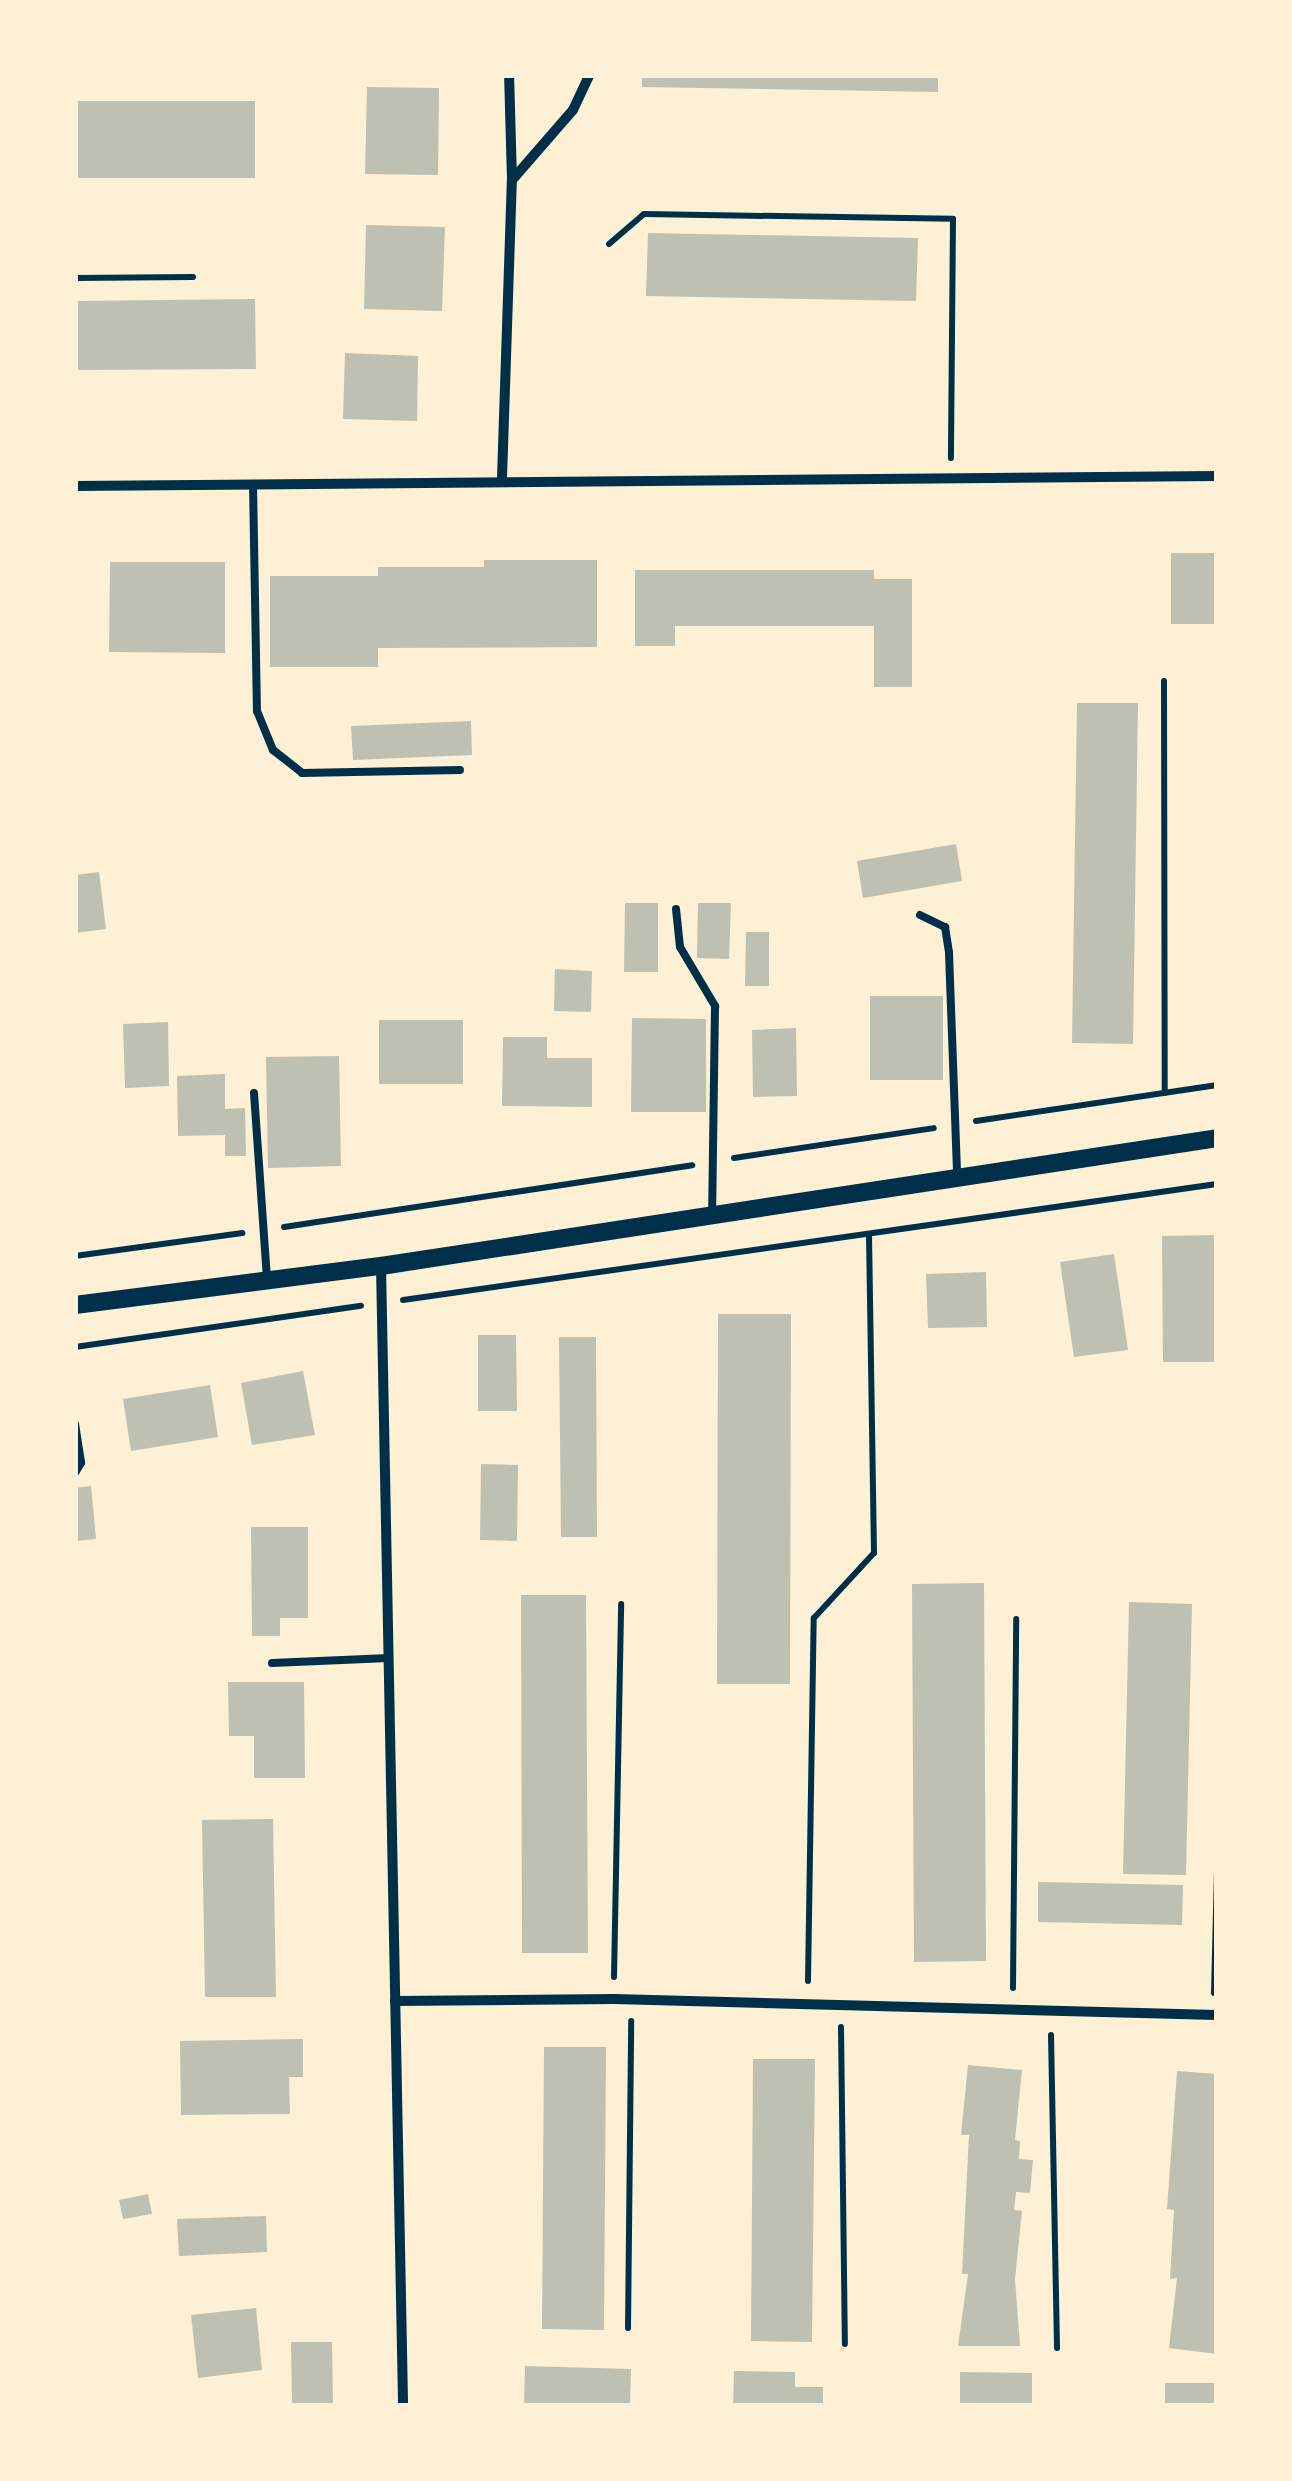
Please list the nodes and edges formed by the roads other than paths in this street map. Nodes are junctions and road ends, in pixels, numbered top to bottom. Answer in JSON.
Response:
{"nodes":[{"id":1,"x":509,"y":75,"type":"edge"},
{"id":2,"x":589,"y":75,"type":"edge"},
{"id":3,"x":512,"y":180,"type":"junction"},
{"id":4,"x":1217,"y":476,"type":"edge"},
{"id":5,"x":502,"y":478,"type":"junction"},
{"id":6,"x":253,"y":484,"type":"junction"},
{"id":7,"x":75,"y":486,"type":"edge"},
{"id":8,"x":460,"y":770,"type":"dead end"},
{"id":9,"x":676,"y":909,"type":"dead end"},
{"id":10,"x":920,"y":915,"type":"dead end"},
{"id":11,"x":254,"y":1093,"type":"dead end"},
{"id":12,"x":1217,"y":1138,"type":"edge"},
{"id":13,"x":957,"y":1176,"type":"junction"},
{"id":14,"x":712,"y":1214,"type":"junction"},
{"id":15,"x":381,"y":1266,"type":"junction"},
{"id":16,"x":267,"y":1281,"type":"junction"},
{"id":17,"x":75,"y":1305,"type":"edge"},
{"id":18,"x":75,"y":1424,"type":"edge"},
{"id":19,"x":75,"y":1473,"type":"edge"},
{"id":20,"x":389,"y":1658,"type":"junction"},
{"id":21,"x":272,"y":1663,"type":"dead end"},
{"id":22,"x":395,"y":2000,"type":"junction"},
{"id":23,"x":1215,"y":2015,"type":"edge"},
{"id":24,"x":403,"y":2406,"type":"edge"}],
"edges":[{"from":1,"to":3,"type":"street"},
{"from":2,"to":3,"type":"street"},
{"from":3,"to":5,"type":"street"},
{"from":4,"to":5,"type":"street"},
{"from":5,"to":6,"type":"street"},
{"from":6,"to":7,"type":"street"},
{"from":6,"to":8,"type":"lane"},
{"from":9,"to":14,"type":"lane"},
{"from":10,"to":13,"type":"lane"},
{"from":11,"to":16,"type":"lane"},
{"from":12,"to":13,"type":"street"},
{"from":13,"to":14,"type":"street"},
{"from":14,"to":15,"type":"street"},
{"from":15,"to":16,"type":"street"},
{"from":15,"to":20,"type":"street"},
{"from":16,"to":17,"type":"street"},
{"from":18,"to":19,"type":"lane"},
{"from":20,"to":21,"type":"lane"},
{"from":20,"to":22,"type":"street"},
{"from":22,"to":23,"type":"street"},
{"from":22,"to":24,"type":"street"}]}
